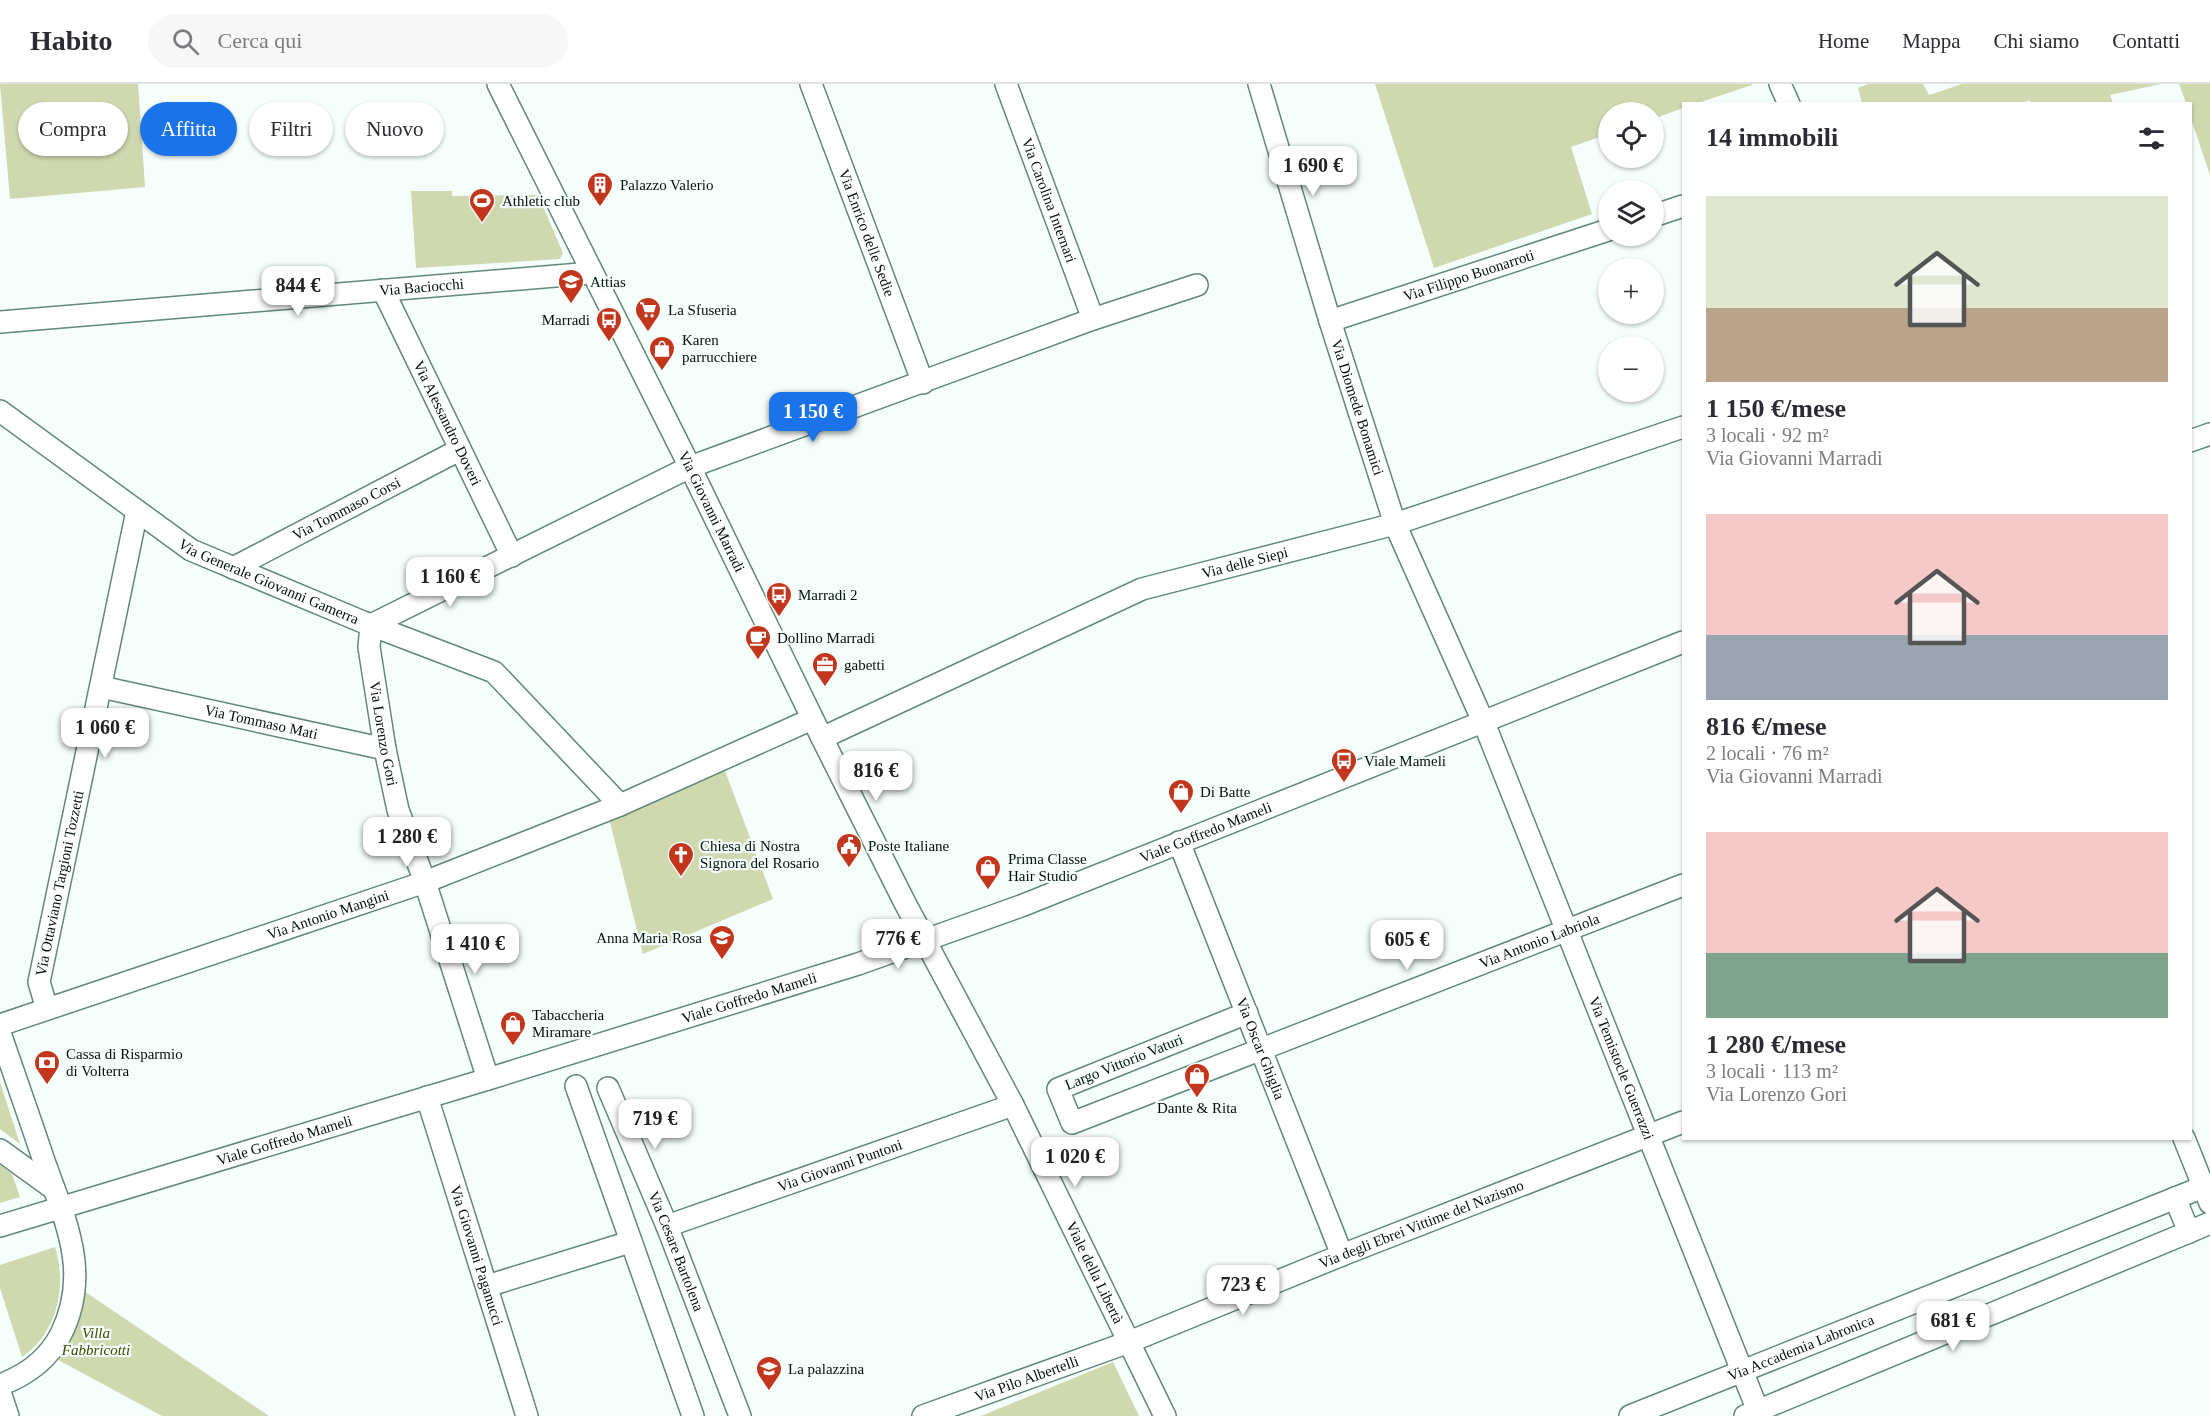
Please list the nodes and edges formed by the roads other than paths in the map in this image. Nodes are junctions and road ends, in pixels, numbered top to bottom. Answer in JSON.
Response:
{"nodes":[{"id":1,"x":498,"y":84,"type":"edge"},
{"id":2,"x":811,"y":84,"type":"edge"},
{"id":3,"x":1006,"y":84,"type":"edge"},
{"id":4,"x":1259,"y":84,"type":"edge"},
{"id":5,"x":1780,"y":84,"type":"edge"},
{"id":6,"x":1788,"y":102,"type":"edge"},
{"id":7,"x":1682,"y":206,"type":"edge"},
{"id":8,"x":1664,"y":212,"type":"edge"},
{"id":9,"x":1598,"y":233,"type":"edge"},
{"id":10,"x":592,"y":273,"type":"junction"},
{"id":11,"x":1197,"y":285,"type":"dead end"},
{"id":12,"x":383,"y":290,"type":"junction"},
{"id":13,"x":1093,"y":319,"type":"junction"},
{"id":14,"x":1330,"y":321,"type":"junction"},
{"id":15,"x":0,"y":322,"type":"edge"},
{"id":16,"x":923,"y":383,"type":"junction"},
{"id":17,"x":0,"y":411,"type":"edge"},
{"id":18,"x":1682,"y":428,"type":"edge"},
{"id":19,"x":2210,"y":434,"type":"edge"},
{"id":20,"x":2192,"y":440,"type":"edge"},
{"id":21,"x":459,"y":450,"type":"junction"},
{"id":22,"x":690,"y":467,"type":"junction"},
{"id":23,"x":137,"y":511,"type":"junction"},
{"id":24,"x":1395,"y":524,"type":"junction"},
{"id":25,"x":512,"y":556,"type":"junction"},
{"id":26,"x":233,"y":568,"type":"junction"},
{"id":27,"x":371,"y":625,"type":"junction"},
{"id":28,"x":1682,"y":642,"type":"edge"},
{"id":29,"x":101,"y":687,"type":"junction"},
{"id":30,"x":1482,"y":721,"type":"junction"},
{"id":31,"x":817,"y":729,"type":"junction"},
{"id":32,"x":385,"y":748,"type":"junction"},
{"id":33,"x":621,"y":805,"type":"junction"},
{"id":34,"x":1179,"y":842,"type":"junction"},
{"id":35,"x":425,"y":882,"type":"junction"},
{"id":36,"x":1682,"y":885,"type":"edge"},
{"id":37,"x":1567,"y":930,"type":"junction"},
{"id":38,"x":924,"y":939,"type":"junction"},
{"id":39,"x":47,"y":1009,"type":"junction"},
{"id":40,"x":1247,"y":1013,"type":"junction"},
{"id":41,"x":2,"y":1027,"type":"edge"},
{"id":42,"x":1261,"y":1049,"type":"junction"},
{"id":43,"x":488,"y":1079,"type":"junction"},
{"id":44,"x":576,"y":1086,"type":"dead end"},
{"id":45,"x":608,"y":1088,"type":"dead end"},
{"id":46,"x":427,"y":1097,"type":"junction"},
{"id":47,"x":1013,"y":1105,"type":"junction"},
{"id":48,"x":1682,"y":1122,"type":"edge"},
{"id":49,"x":1648,"y":1136,"type":"junction"},
{"id":50,"x":2185,"y":1140,"type":"edge"},
{"id":51,"x":0,"y":1150,"type":"edge"},
{"id":52,"x":2206,"y":1195,"type":"edge"},
{"id":53,"x":2175,"y":1198,"type":"junction"},
{"id":54,"x":58,"y":1199,"type":"junction"},
{"id":55,"x":2210,"y":1223,"type":"edge"},
{"id":56,"x":0,"y":1226,"type":"edge"},
{"id":57,"x":667,"y":1226,"type":"junction"},
{"id":58,"x":2189,"y":1232,"type":"junction"},
{"id":59,"x":630,"y":1242,"type":"junction"},
{"id":60,"x":1342,"y":1255,"type":"junction"},
{"id":61,"x":487,"y":1286,"type":"junction"},
{"id":62,"x":1129,"y":1342,"type":"junction"},
{"id":63,"x":1742,"y":1370,"type":"junction"},
{"id":64,"x":0,"y":1385,"type":"edge"},
{"id":65,"x":0,"y":1392,"type":"edge"},
{"id":66,"x":1754,"y":1414,"type":"edge"},
{"id":67,"x":8,"y":1416,"type":"edge"},
{"id":68,"x":527,"y":1416,"type":"edge"},
{"id":69,"x":693,"y":1416,"type":"edge"},
{"id":70,"x":740,"y":1416,"type":"edge"},
{"id":71,"x":923,"y":1416,"type":"edge"},
{"id":72,"x":1166,"y":1416,"type":"edge"},
{"id":73,"x":1630,"y":1416,"type":"edge"}],
"edges":[{"from":1,"to":10,"type":"street","name":"Via Giovanni Marradi"},
{"from":2,"to":16,"type":"street","name":"Via Enrico delle Sedie"},
{"from":3,"to":13,"type":"street","name":"Via Carolina Internari"},
{"from":4,"to":14,"type":"street","name":"Via Diomede Bonamici"},
{"from":5,"to":6,"type":"street"},
{"from":7,"to":8,"type":"street"},
{"from":9,"to":14,"type":"street","name":"Via Filippo Buonarroti"},
{"from":10,"to":12,"type":"street","name":"Via Baciocchi"},
{"from":10,"to":22,"type":"street","name":"Via Giovanni Marradi"},
{"from":11,"to":13,"type":"street"},
{"from":12,"to":15,"type":"street","name":"Via Baciocchi"},
{"from":12,"to":21,"type":"street","name":"Via Alessandro Doveri"},
{"from":13,"to":16,"type":"street"},
{"from":14,"to":24,"type":"street","name":"Via Diomede Bonamici"},
{"from":16,"to":22,"type":"street"},
{"from":17,"to":23,"type":"street","name":"Via Generale Giovanni Gamerra"},
{"from":18,"to":24,"type":"street","name":"Via delle Siepi"},
{"from":19,"to":20,"type":"street"},
{"from":21,"to":25,"type":"street","name":"Via Alessandro Doveri"},
{"from":21,"to":26,"type":"street","name":"Via Tommaso Corsi"},
{"from":22,"to":25,"type":"street"},
{"from":22,"to":31,"type":"street","name":"Via Giovanni Marradi"},
{"from":23,"to":26,"type":"street","name":"Via Generale Giovanni Gamerra"},
{"from":23,"to":29,"type":"street","name":"Via Ottaviano Targioni Tozzetti"},
{"from":24,"to":30,"type":"street","name":"Via Diomede Bonamici"},
{"from":24,"to":31,"type":"street","name":"Via delle Siepi"},
{"from":25,"to":27,"type":"street"},
{"from":26,"to":27,"type":"street","name":"Via Generale Giovanni Gamerra"},
{"from":27,"to":32,"type":"street","name":"Via Lorenzo Gori"},
{"from":27,"to":33,"type":"street","name":"Via Generale Giovanni Gamerra"},
{"from":28,"to":30,"type":"street","name":"Viale Goffredo Mameli"},
{"from":29,"to":32,"type":"street","name":"Via Tommaso Mati"},
{"from":29,"to":39,"type":"street","name":"Via Ottaviano Targioni Tozzetti"},
{"from":30,"to":34,"type":"street","name":"Viale Goffredo Mameli"},
{"from":30,"to":37,"type":"street","name":"Via Temistocle Guerrazzi"},
{"from":31,"to":33,"type":"street","name":"Via Antonio Mangini"},
{"from":31,"to":38,"type":"street","name":"Via Giovanni Marradi"},
{"from":32,"to":35,"type":"street","name":"Via Lorenzo Gori"},
{"from":33,"to":35,"type":"street","name":"Via Antonio Mangini"},
{"from":34,"to":38,"type":"street","name":"Viale Goffredo Mameli"},
{"from":34,"to":40,"type":"street","name":"Via Oscar Ghiglia"},
{"from":35,"to":39,"type":"street","name":"Via Antonio Mangini"},
{"from":35,"to":43,"type":"street","name":"Via Lorenzo Gori"},
{"from":36,"to":37,"type":"street","name":"Via Antonio Labriola"},
{"from":37,"to":42,"type":"street","name":"Via Antonio Labriola"},
{"from":37,"to":49,"type":"street","name":"Via Temistocle Guerrazzi"},
{"from":38,"to":43,"type":"street","name":"Viale Goffredo Mameli"},
{"from":38,"to":47,"type":"street","name":"Viale della Libertà"},
{"from":39,"to":41,"type":"street","name":"Via Antonio Mangini"},
{"from":40,"to":42,"type":"street","name":"Via Oscar Ghiglia"},
{"from":40,"to":42,"type":"street","name":"Largo Vittorio Vaturi"},
{"from":41,"to":54,"type":"street"},
{"from":42,"to":60,"type":"street","name":"Via Oscar Ghiglia"},
{"from":43,"to":46,"type":"street","name":"Viale Goffredo Mameli"},
{"from":44,"to":59,"type":"street"},
{"from":45,"to":57,"type":"street","name":"Via Cesare Bartolena"},
{"from":46,"to":54,"type":"street","name":"Viale Goffredo Mameli"},
{"from":46,"to":61,"type":"street","name":"Via Giovanni Paganucci"},
{"from":47,"to":57,"type":"street","name":"Via Giovanni Puntoni"},
{"from":47,"to":62,"type":"street","name":"Viale della Libertà"},
{"from":48,"to":49,"type":"street","name":"Via degli Ebrei Vittime del Nazismo"},
{"from":49,"to":60,"type":"street","name":"Via degli Ebrei Vittime del Nazismo"},
{"from":49,"to":63,"type":"street","name":"Via Temistocle Guerrazzi"},
{"from":50,"to":52,"type":"street"},
{"from":51,"to":54,"type":"street"},
{"from":52,"to":53,"type":"street","name":"Via Accademia Labronica"},
{"from":53,"to":58,"type":"street"},
{"from":53,"to":63,"type":"street","name":"Via Accademia Labronica"},
{"from":54,"to":56,"type":"street","name":"Viale Goffredo Mameli"},
{"from":54,"to":64,"type":"street"},
{"from":55,"to":58,"type":"street"},
{"from":57,"to":70,"type":"street","name":"Via Cesare Bartolena"},
{"from":58,"to":66,"type":"street"},
{"from":59,"to":61,"type":"street"},
{"from":59,"to":69,"type":"street"},
{"from":60,"to":62,"type":"street","name":"Via degli Ebrei Vittime del Nazismo"},
{"from":61,"to":68,"type":"street","name":"Via Giovanni Paganucci"},
{"from":62,"to":71,"type":"street","name":"Via Pilo Albertelli"},
{"from":62,"to":72,"type":"street","name":"Viale della Libertà"},
{"from":63,"to":66,"type":"street","name":"Via Temistocle Guerrazzi"},
{"from":63,"to":73,"type":"street","name":"Via Accademia Labronica"},
{"from":65,"to":67,"type":"street"}]}
